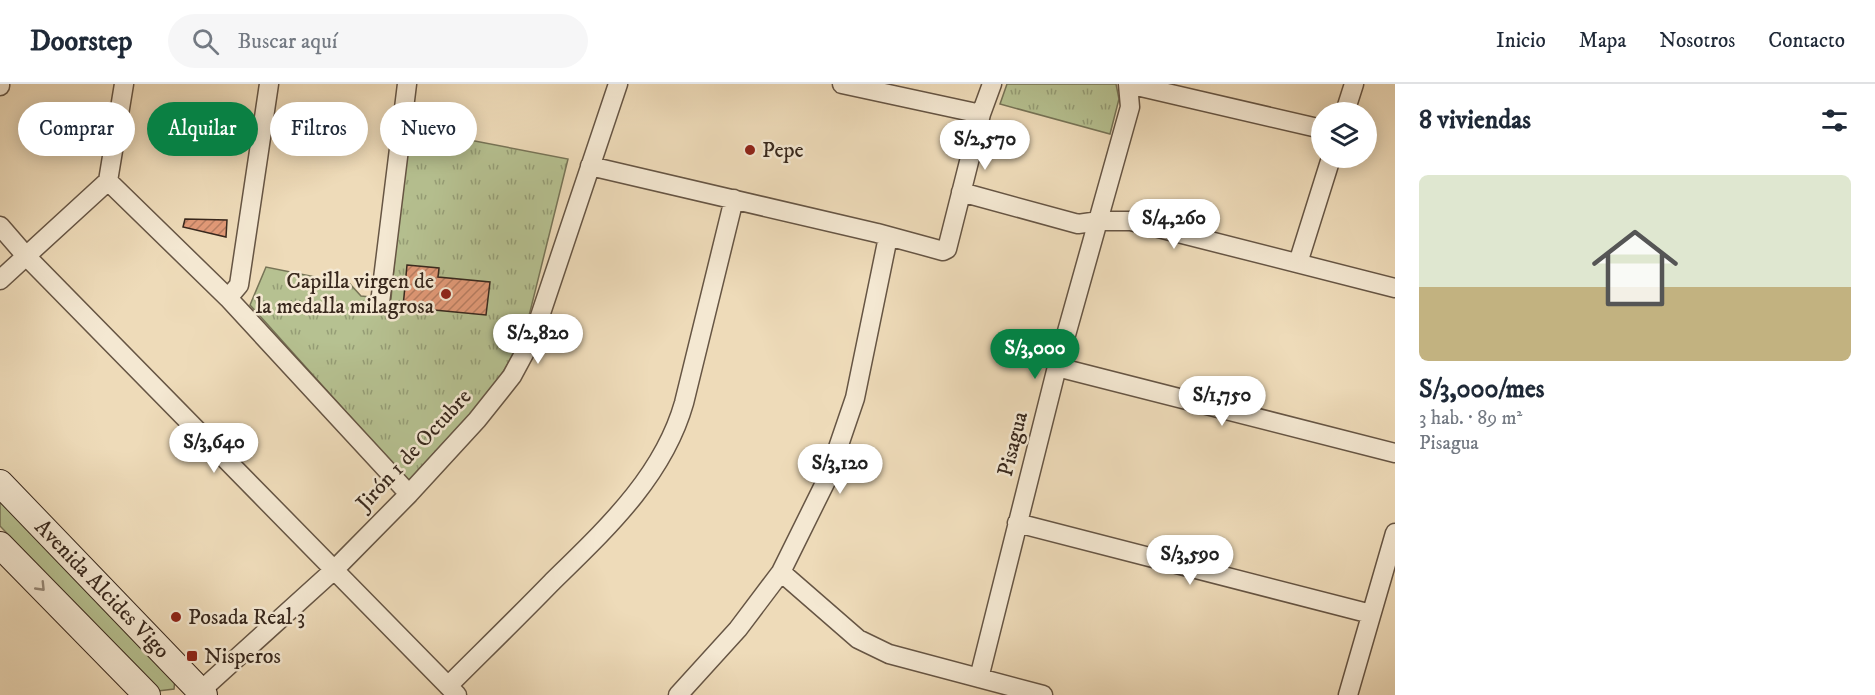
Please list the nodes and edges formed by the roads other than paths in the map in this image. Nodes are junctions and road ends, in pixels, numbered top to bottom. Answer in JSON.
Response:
{"nodes":[{"id":1,"x":124,"y":84,"type":"edge"},
{"id":2,"x":269,"y":84,"type":"edge"},
{"id":3,"x":407,"y":84,"type":"edge"},
{"id":4,"x":618,"y":84,"type":"edge"},
{"id":5,"x":842,"y":84,"type":"edge"},
{"id":6,"x":992,"y":84,"type":"edge"},
{"id":7,"x":1128,"y":84,"type":"edge"},
{"id":8,"x":1354,"y":84,"type":"edge"},
{"id":9,"x":1348,"y":102,"type":"edge"},
{"id":10,"x":981,"y":114,"type":"junction"},
{"id":11,"x":1311,"y":126,"type":"edge"},
{"id":12,"x":590,"y":166,"type":"junction"},
{"id":13,"x":1328,"y":168,"type":"edge"},
{"id":14,"x":108,"y":181,"type":"junction"},
{"id":15,"x":961,"y":192,"type":"junction"},
{"id":16,"x":734,"y":199,"type":"junction"},
{"id":17,"x":1099,"y":220,"type":"junction"},
{"id":18,"x":0,"y":226,"type":"edge"},
{"id":19,"x":888,"y":237,"type":"junction"},
{"id":20,"x":26,"y":256,"type":"junction"},
{"id":21,"x":1298,"y":263,"type":"junction"},
{"id":22,"x":0,"y":280,"type":"edge"},
{"id":23,"x":1395,"y":288,"type":"edge"},
{"id":24,"x":228,"y":298,"type":"junction"},
{"id":25,"x":380,"y":303,"type":"dead end"},
{"id":26,"x":1057,"y":367,"type":"junction"},
{"id":27,"x":1395,"y":453,"type":"edge"},
{"id":28,"x":0,"y":483,"type":"edge"},
{"id":29,"x":409,"y":495,"type":"junction"},
{"id":30,"x":1017,"y":523,"type":"junction"},
{"id":31,"x":1395,"y":533,"type":"edge"},
{"id":32,"x":0,"y":545,"type":"edge"},
{"id":33,"x":334,"y":570,"type":"junction"},
{"id":34,"x":781,"y":572,"type":"junction"},
{"id":35,"x":1371,"y":614,"type":"junction"},
{"id":36,"x":979,"y":678,"type":"junction"},
{"id":37,"x":453,"y":690,"type":"edge"},
{"id":38,"x":200,"y":694,"type":"edge"},
{"id":39,"x":147,"y":695,"type":"edge"},
{"id":40,"x":678,"y":695,"type":"edge"},
{"id":41,"x":1043,"y":695,"type":"edge"},
{"id":42,"x":1348,"y":695,"type":"edge"}],
"edges":[{"from":1,"to":14,"type":"street"},
{"from":2,"to":24,"type":"street"},
{"from":3,"to":25,"type":"street"},
{"from":4,"to":12,"type":"street","name":"Jirón 1 de Octubre"},
{"from":5,"to":10,"type":"street"},
{"from":6,"to":10,"type":"street"},
{"from":7,"to":11,"type":"street"},
{"from":7,"to":17,"type":"street","name":"Pisagua"},
{"from":8,"to":9,"type":"street"},
{"from":10,"to":15,"type":"street"},
{"from":12,"to":16,"type":"street"},
{"from":12,"to":29,"type":"street","name":"Jirón 1 de Octubre"},
{"from":13,"to":21,"type":"street"},
{"from":14,"to":20,"type":"street"},
{"from":14,"to":24,"type":"street"},
{"from":15,"to":17,"type":"street"},
{"from":15,"to":19,"type":"street"},
{"from":16,"to":19,"type":"street"},
{"from":16,"to":37,"type":"street"},
{"from":17,"to":21,"type":"street"},
{"from":17,"to":26,"type":"street","name":"Pisagua"},
{"from":18,"to":20,"type":"street"},
{"from":19,"to":34,"type":"street"},
{"from":20,"to":22,"type":"street"},
{"from":20,"to":33,"type":"street"},
{"from":21,"to":23,"type":"street"},
{"from":24,"to":29,"type":"street"},
{"from":26,"to":27,"type":"street"},
{"from":26,"to":30,"type":"street","name":"Pisagua"},
{"from":28,"to":38,"type":"street","name":"Avenida Alcides Vigo"},
{"from":29,"to":33,"type":"street","name":"Jirón 1 de Octubre"},
{"from":30,"to":35,"type":"street"},
{"from":30,"to":36,"type":"street","name":"Pisagua"},
{"from":31,"to":35,"type":"street"},
{"from":32,"to":39,"type":"street","name":"Avenida Alcides Vigo","one_way":true},
{"from":33,"to":37,"type":"street"},
{"from":33,"to":38,"type":"street","name":"Jirón 1 de Octubre"},
{"from":34,"to":36,"type":"street"},
{"from":34,"to":40,"type":"street"},
{"from":35,"to":42,"type":"street"},
{"from":36,"to":41,"type":"street"}]}
